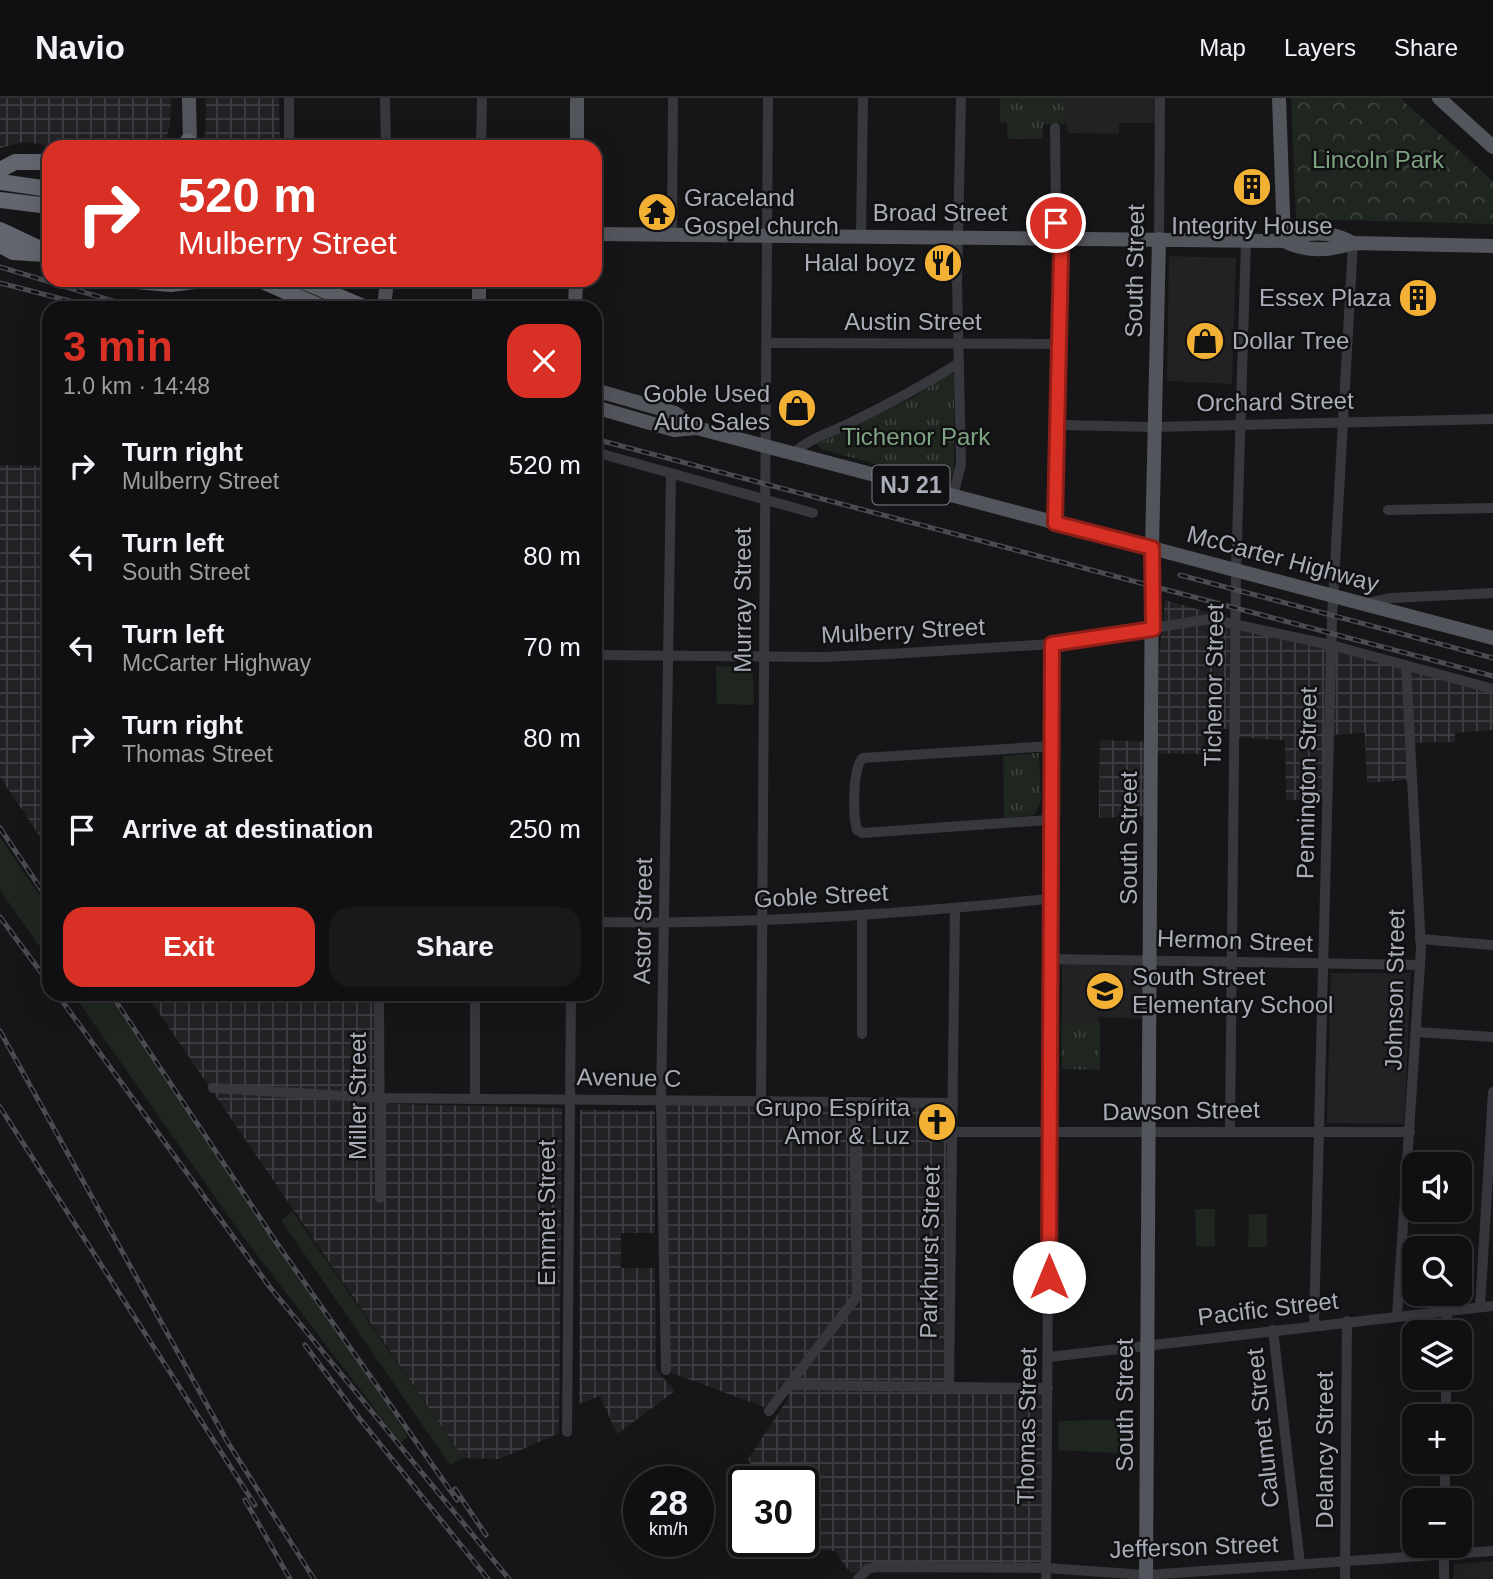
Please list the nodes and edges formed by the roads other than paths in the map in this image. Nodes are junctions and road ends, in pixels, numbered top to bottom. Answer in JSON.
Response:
{"nodes":[{"id":1,"x":189,"y":98,"type":"edge"},
{"id":2,"x":289,"y":98,"type":"edge"},
{"id":3,"x":386,"y":98,"type":"edge"},
{"id":4,"x":482,"y":98,"type":"edge"},
{"id":5,"x":577,"y":98,"type":"edge"},
{"id":6,"x":673,"y":98,"type":"edge"},
{"id":7,"x":768,"y":98,"type":"edge"},
{"id":8,"x":863,"y":98,"type":"edge"},
{"id":9,"x":961,"y":98,"type":"edge"},
{"id":10,"x":1160,"y":98,"type":"edge"},
{"id":11,"x":1279,"y":98,"type":"edge"},
{"id":12,"x":1439,"y":98,"type":"edge"},
{"id":13,"x":1055,"y":128,"type":"dead end"},
{"id":14,"x":188,"y":140,"type":"edge"},
{"id":15,"x":289,"y":140,"type":"edge"},
{"id":16,"x":386,"y":140,"type":"edge"},
{"id":17,"x":481,"y":140,"type":"edge"},
{"id":18,"x":576,"y":140,"type":"edge"},
{"id":19,"x":1493,"y":147,"type":"edge"},
{"id":20,"x":42,"y":162,"type":"edge"},
{"id":21,"x":0,"y":170,"type":"edge"},
{"id":22,"x":0,"y":182,"type":"edge"},
{"id":23,"x":42,"y":187,"type":"edge"},
{"id":24,"x":0,"y":200,"type":"edge"},
{"id":25,"x":42,"y":205,"type":"edge"},
{"id":26,"x":0,"y":230,"type":"edge"},
{"id":27,"x":602,"y":234,"type":"edge"},
{"id":28,"x":672,"y":235,"type":"junction"},
{"id":29,"x":767,"y":235,"type":"junction"},
{"id":30,"x":861,"y":235,"type":"junction"},
{"id":31,"x":960,"y":236,"type":"junction"},
{"id":32,"x":1058,"y":237,"type":"junction"},
{"id":33,"x":1159,"y":239,"type":"junction"},
{"id":34,"x":1246,"y":240,"type":"junction"},
{"id":35,"x":1284,"y":241,"type":"junction"},
{"id":36,"x":1353,"y":243,"type":"junction"},
{"id":37,"x":0,"y":245,"type":"edge"},
{"id":38,"x":1493,"y":246,"type":"edge"},
{"id":39,"x":42,"y":251,"type":"edge"},
{"id":40,"x":42,"y":254,"type":"edge"},
{"id":41,"x":276,"y":287,"type":"edge"},
{"id":42,"x":316,"y":287,"type":"edge"},
{"id":43,"x":307,"y":301,"type":"edge"},
{"id":44,"x":350,"y":301,"type":"edge"},
{"id":45,"x":767,"y":343,"type":"junction"},
{"id":46,"x":960,"y":344,"type":"junction"},
{"id":47,"x":1059,"y":344,"type":"junction"},
{"id":48,"x":959,"y":363,"type":"junction"},
{"id":49,"x":602,"y":392,"type":"edge"},
{"id":50,"x":602,"y":409,"type":"edge"},
{"id":51,"x":1493,"y":419,"type":"edge"},
{"id":52,"x":1345,"y":421,"type":"junction"},
{"id":53,"x":1242,"y":424,"type":"junction"},
{"id":54,"x":1059,"y":425,"type":"junction"},
{"id":55,"x":1154,"y":426,"type":"junction"},
{"id":56,"x":697,"y":428,"type":"junction"},
{"id":57,"x":768,"y":447,"type":"junction"},
{"id":58,"x":794,"y":453,"type":"junction"},
{"id":59,"x":602,"y":455,"type":"edge"},
{"id":60,"x":671,"y":473,"type":"junction"},
{"id":61,"x":954,"y":496,"type":"junction"},
{"id":62,"x":764,"y":500,"type":"junction"},
{"id":63,"x":1493,"y":508,"type":"edge"},
{"id":64,"x":1388,"y":510,"type":"dead end"},
{"id":65,"x":813,"y":513,"type":"dead end"},
{"id":66,"x":1055,"y":523,"type":"junction"},
{"id":67,"x":1152,"y":548,"type":"junction"},
{"id":68,"x":1236,"y":572,"type":"junction"},
{"id":69,"x":1493,"y":593,"type":"edge"},
{"id":70,"x":1333,"y":595,"type":"junction"},
{"id":71,"x":1364,"y":603,"type":"junction"},
{"id":72,"x":1236,"y":622,"type":"junction"},
{"id":73,"x":1153,"y":629,"type":"junction"},
{"id":74,"x":1493,"y":638,"type":"edge"},
{"id":75,"x":1052,"y":644,"type":"junction"},
{"id":76,"x":1331,"y":645,"type":"junction"},
{"id":77,"x":602,"y":654,"type":"edge"},
{"id":78,"x":670,"y":656,"type":"junction"},
{"id":79,"x":764,"y":657,"type":"junction"},
{"id":80,"x":1406,"y":665,"type":"junction"},
{"id":81,"x":1493,"y":689,"type":"edge"},
{"id":82,"x":1052,"y":746,"type":"junction"},
{"id":83,"x":1048,"y":820,"type":"junction"},
{"id":84,"x":1048,"y":899,"type":"junction"},
{"id":85,"x":955,"y":908,"type":"junction"},
{"id":86,"x":862,"y":917,"type":"junction"},
{"id":87,"x":763,"y":921,"type":"junction"},
{"id":88,"x":602,"y":922,"type":"edge"},
{"id":89,"x":664,"y":923,"type":"junction"},
{"id":90,"x":1420,"y":939,"type":"junction"},
{"id":91,"x":1493,"y":945,"type":"edge"},
{"id":92,"x":1048,"y":959,"type":"junction"},
{"id":93,"x":1150,"y":959,"type":"junction"},
{"id":94,"x":1232,"y":962,"type":"junction"},
{"id":95,"x":1325,"y":964,"type":"junction"},
{"id":96,"x":1420,"y":965,"type":"junction"},
{"id":97,"x":379,"y":1001,"type":"edge"},
{"id":98,"x":475,"y":1001,"type":"edge"},
{"id":99,"x":571,"y":1001,"type":"edge"},
{"id":100,"x":1417,"y":1032,"type":"junction"},
{"id":101,"x":862,"y":1034,"type":"dead end"},
{"id":102,"x":1493,"y":1037,"type":"edge"},
{"id":103,"x":213,"y":1088,"type":"dead end"},
{"id":104,"x":1493,"y":1092,"type":"edge"},
{"id":105,"x":379,"y":1098,"type":"junction"},
{"id":106,"x":475,"y":1098,"type":"junction"},
{"id":107,"x":570,"y":1098,"type":"junction"},
{"id":108,"x":661,"y":1101,"type":"junction"},
{"id":109,"x":761,"y":1102,"type":"junction"},
{"id":110,"x":854,"y":1102,"type":"junction"},
{"id":111,"x":953,"y":1103,"type":"junction"},
{"id":112,"x":1230,"y":1130,"type":"junction"},
{"id":113,"x":1147,"y":1131,"type":"junction"},
{"id":114,"x":952,"y":1132,"type":"junction"},
{"id":115,"x":1320,"y":1132,"type":"junction"},
{"id":116,"x":1410,"y":1132,"type":"junction"},
{"id":117,"x":1048,"y":1134,"type":"junction"},
{"id":118,"x":380,"y":1198,"type":"dead end"},
{"id":119,"x":1493,"y":1306,"type":"edge"},
{"id":120,"x":1480,"y":1307,"type":"junction"},
{"id":121,"x":1447,"y":1311,"type":"junction"},
{"id":122,"x":1397,"y":1316,"type":"junction"},
{"id":123,"x":1447,"y":1320,"type":"edge"},
{"id":124,"x":1347,"y":1321,"type":"junction"},
{"id":125,"x":1314,"y":1325,"type":"junction"},
{"id":126,"x":1273,"y":1329,"type":"junction"},
{"id":127,"x":1148,"y":1344,"type":"junction"},
{"id":128,"x":1049,"y":1357,"type":"junction"},
{"id":129,"x":666,"y":1370,"type":"dead end"},
{"id":130,"x":789,"y":1385,"type":"junction"},
{"id":131,"x":949,"y":1387,"type":"junction"},
{"id":132,"x":1048,"y":1388,"type":"junction"},
{"id":133,"x":769,"y":1411,"type":"dead end"},
{"id":134,"x":567,"y":1432,"type":"dead end"},
{"id":135,"x":1472,"y":1550,"type":"edge"},
{"id":136,"x":1493,"y":1550,"type":"edge"},
{"id":137,"x":1402,"y":1555,"type":"edge"},
{"id":138,"x":1444,"y":1558,"type":"edge"},
{"id":139,"x":1345,"y":1561,"type":"junction"},
{"id":140,"x":1300,"y":1564,"type":"junction"},
{"id":141,"x":1046,"y":1574,"type":"edge"},
{"id":142,"x":1247,"y":1574,"type":"edge"},
{"id":143,"x":1146,"y":1577,"type":"edge"},
{"id":144,"x":858,"y":1579,"type":"edge"},
{"id":145,"x":1345,"y":1579,"type":"edge"},
{"id":146,"x":1444,"y":1579,"type":"edge"}],
"edges":[{"from":1,"to":14,"type":"main road"},
{"from":2,"to":15,"type":"street"},
{"from":3,"to":16,"type":"street"},
{"from":4,"to":17,"type":"street"},
{"from":5,"to":18,"type":"main road"},
{"from":6,"to":28,"type":"street"},
{"from":7,"to":29,"type":"street","name":"Murray Street"},
{"from":8,"to":30,"type":"street"},
{"from":9,"to":31,"type":"street"},
{"from":10,"to":33,"type":"street","name":"South Street"},
{"from":11,"to":35,"type":"main road"},
{"from":12,"to":19,"type":"main road"},
{"from":13,"to":32,"type":"street"},
{"from":20,"to":21,"type":"highway"},
{"from":22,"to":23,"type":"highway"},
{"from":24,"to":25,"type":"highway"},
{"from":26,"to":39,"type":"highway"},
{"from":27,"to":28,"type":"main road","name":"Broad Street"},
{"from":28,"to":29,"type":"main road","name":"Broad Street"},
{"from":29,"to":30,"type":"main road","name":"Broad Street"},
{"from":29,"to":45,"type":"street","name":"Murray Street"},
{"from":30,"to":31,"type":"main road","name":"Broad Street"},
{"from":31,"to":32,"type":"main road","name":"Broad Street"},
{"from":31,"to":46,"type":"street"},
{"from":32,"to":33,"type":"main road","name":"Broad Street"},
{"from":32,"to":47,"type":"street"},
{"from":33,"to":34,"type":"main road","name":"Broad Street"},
{"from":33,"to":55,"type":"main road","name":"South Street"},
{"from":34,"to":35,"type":"main road","name":"Broad Street"},
{"from":34,"to":53,"type":"street","name":"Tichenor Street"},
{"from":35,"to":36,"type":"main road","name":"Broad Street"},
{"from":36,"to":38,"type":"main road","name":"Broad Street"},
{"from":36,"to":52,"type":"street","name":"Pennington Street"},
{"from":37,"to":40,"type":"highway"},
{"from":41,"to":43,"type":"highway"},
{"from":42,"to":44,"type":"highway"},
{"from":45,"to":46,"type":"street","name":"Austin Street"},
{"from":45,"to":57,"type":"street","name":"Murray Street"},
{"from":46,"to":47,"type":"street","name":"Austin Street"},
{"from":46,"to":48,"type":"street"},
{"from":47,"to":54,"type":"street"},
{"from":48,"to":58,"type":"street"},
{"from":48,"to":61,"type":"street"},
{"from":49,"to":56,"type":"main road","name":"McCarter Highway","number":"NJ 21"},
{"from":50,"to":56,"type":"main road","name":"McCarter Highway","number":"NJ 21"},
{"from":51,"to":52,"type":"street","name":"Orchard Street"},
{"from":52,"to":53,"type":"street","name":"Orchard Street"},
{"from":52,"to":70,"type":"street","name":"Pennington Street"},
{"from":53,"to":55,"type":"street","name":"Orchard Street"},
{"from":53,"to":68,"type":"street","name":"Tichenor Street"},
{"from":54,"to":55,"type":"street","name":"Orchard Street"},
{"from":54,"to":66,"type":"street"},
{"from":55,"to":67,"type":"main road","name":"South Street"},
{"from":56,"to":57,"type":"main road","name":"McCarter Highway","number":"NJ 21"},
{"from":57,"to":58,"type":"main road","name":"McCarter Highway","number":"NJ 21"},
{"from":57,"to":62,"type":"street","name":"Murray Street"},
{"from":58,"to":61,"type":"main road","name":"McCarter Highway","number":"NJ 21"},
{"from":59,"to":60,"type":"street"},
{"from":60,"to":62,"type":"street"},
{"from":60,"to":78,"type":"street","name":"Astor Street"},
{"from":61,"to":66,"type":"main road","name":"McCarter Highway","number":"NJ 21"},
{"from":62,"to":65,"type":"street"},
{"from":62,"to":79,"type":"street","name":"Murray Street"},
{"from":63,"to":64,"type":"street"},
{"from":66,"to":67,"type":"main road","name":"McCarter Highway","number":"NJ 21"},
{"from":67,"to":68,"type":"main road","name":"McCarter Highway","number":"NJ 21"},
{"from":67,"to":73,"type":"main road","name":"South Street"},
{"from":68,"to":70,"type":"main road","name":"McCarter Highway","number":"NJ 21"},
{"from":68,"to":72,"type":"street","name":"Tichenor Street"},
{"from":69,"to":71,"type":"street"},
{"from":70,"to":71,"type":"main road","name":"McCarter Highway","number":"NJ 21"},
{"from":70,"to":76,"type":"street","name":"Pennington Street"},
{"from":71,"to":74,"type":"main road","name":"McCarter Highway","number":"NJ 21"},
{"from":72,"to":73,"type":"street","name":"Mulberry Street"},
{"from":72,"to":76,"type":"street","name":"Mulberry Street"},
{"from":72,"to":94,"type":"street","name":"Tichenor Street"},
{"from":73,"to":75,"type":"street","name":"Mulberry Street"},
{"from":73,"to":93,"type":"main road","name":"South Street"},
{"from":75,"to":79,"type":"street","name":"Mulberry Street"},
{"from":75,"to":82,"type":"street","name":"Thomas Street"},
{"from":76,"to":80,"type":"street","name":"Mulberry Street"},
{"from":76,"to":95,"type":"street","name":"Pennington Street"},
{"from":77,"to":78,"type":"street","name":"Mulberry Street"},
{"from":78,"to":79,"type":"street","name":"Mulberry Street"},
{"from":78,"to":89,"type":"street","name":"Astor Street"},
{"from":79,"to":87,"type":"street","name":"Murray Street"},
{"from":80,"to":81,"type":"street","name":"Mulberry Street"},
{"from":80,"to":90,"type":"street","name":"Johnson Street"},
{"from":82,"to":83,"type":"street","name":"Thomas Street"},
{"from":82,"to":83,"type":"street"},
{"from":83,"to":84,"type":"street","name":"Thomas Street"},
{"from":84,"to":85,"type":"street","name":"Goble Street"},
{"from":84,"to":92,"type":"street","name":"Thomas Street"},
{"from":85,"to":86,"type":"street","name":"Goble Street"},
{"from":85,"to":111,"type":"street","name":"Parkhurst Street"},
{"from":86,"to":87,"type":"street","name":"Goble Street"},
{"from":86,"to":101,"type":"street"},
{"from":87,"to":89,"type":"street","name":"Goble Street"},
{"from":87,"to":109,"type":"street","name":"Murray Street"},
{"from":88,"to":89,"type":"street","name":"Goble Street"},
{"from":89,"to":108,"type":"street","name":"Astor Street"},
{"from":90,"to":91,"type":"street"},
{"from":90,"to":96,"type":"street","name":"Johnson Street"},
{"from":92,"to":93,"type":"street","name":"Hermon Street"},
{"from":92,"to":117,"type":"street","name":"Thomas Street"},
{"from":93,"to":94,"type":"street","name":"Hermon Street"},
{"from":93,"to":113,"type":"main road","name":"South Street"},
{"from":94,"to":95,"type":"street","name":"Hermon Street"},
{"from":94,"to":112,"type":"street","name":"Tichenor Street"},
{"from":95,"to":96,"type":"street","name":"Hermon Street"},
{"from":95,"to":115,"type":"street","name":"Pennington Street"},
{"from":96,"to":100,"type":"street","name":"Johnson Street"},
{"from":97,"to":105,"type":"street","name":"Miller Street"},
{"from":98,"to":106,"type":"street"},
{"from":99,"to":107,"type":"street","name":"Emmet Street"},
{"from":100,"to":102,"type":"street"},
{"from":100,"to":116,"type":"street","name":"Johnson Street"},
{"from":103,"to":105,"type":"street","name":"Avenue C"},
{"from":104,"to":120,"type":"street"},
{"from":105,"to":106,"type":"street","name":"Avenue C"},
{"from":105,"to":118,"type":"street","name":"Miller Street"},
{"from":106,"to":107,"type":"street","name":"Avenue C"},
{"from":107,"to":108,"type":"street","name":"Avenue C"},
{"from":107,"to":134,"type":"street","name":"Emmet Street"},
{"from":108,"to":109,"type":"street","name":"Avenue C"},
{"from":108,"to":129,"type":"street","name":"Astor Street"},
{"from":109,"to":110,"type":"street","name":"Avenue C"},
{"from":110,"to":111,"type":"street","name":"Avenue C"},
{"from":110,"to":130,"type":"street"},
{"from":111,"to":114,"type":"street","name":"Parkhurst Street"},
{"from":112,"to":113,"type":"street","name":"Dawson Street"},
{"from":112,"to":115,"type":"street","name":"Dawson Street"},
{"from":113,"to":117,"type":"street","name":"Dawson Street"},
{"from":113,"to":127,"type":"main road","name":"South Street"},
{"from":114,"to":117,"type":"street","name":"Dawson Street"},
{"from":114,"to":131,"type":"street","name":"Parkhurst Street"},
{"from":115,"to":116,"type":"street","name":"Dawson Street"},
{"from":115,"to":125,"type":"street","name":"Pennington Street"},
{"from":116,"to":122,"type":"street","name":"Johnson Street"},
{"from":117,"to":128,"type":"street","name":"Thomas Street"},
{"from":119,"to":120,"type":"street","name":"Pacific Street"},
{"from":120,"to":121,"type":"street","name":"Pacific Street"},
{"from":121,"to":122,"type":"street","name":"Pacific Street"},
{"from":121,"to":123,"type":"street"},
{"from":122,"to":124,"type":"street","name":"Pacific Street"},
{"from":124,"to":125,"type":"street","name":"Pacific Street"},
{"from":124,"to":139,"type":"street","name":"Delancy Street"},
{"from":125,"to":126,"type":"street","name":"Pacific Street"},
{"from":126,"to":127,"type":"street","name":"Pacific Street"},
{"from":126,"to":140,"type":"street","name":"Calumet Street"},
{"from":127,"to":128,"type":"street","name":"Pacific Street"},
{"from":127,"to":143,"type":"main road","name":"South Street"},
{"from":128,"to":132,"type":"street","name":"Thomas Street"},
{"from":130,"to":131,"type":"street"},
{"from":130,"to":133,"type":"street"},
{"from":131,"to":132,"type":"street"},
{"from":132,"to":141,"type":"street","name":"Thomas Street"},
{"from":135,"to":136,"type":"street","name":"Jefferson Street"},
{"from":137,"to":139,"type":"street","name":"Jefferson Street"},
{"from":138,"to":146,"type":"street"},
{"from":139,"to":140,"type":"street","name":"Jefferson Street"},
{"from":139,"to":145,"type":"street","name":"Delancy Street"},
{"from":140,"to":142,"type":"street","name":"Jefferson Street"},
{"from":141,"to":143,"type":"street","name":"Jefferson Street"},
{"from":141,"to":144,"type":"street","name":"Jefferson Street"},
{"from":142,"to":143,"type":"street","name":"Jefferson Street"}]}
